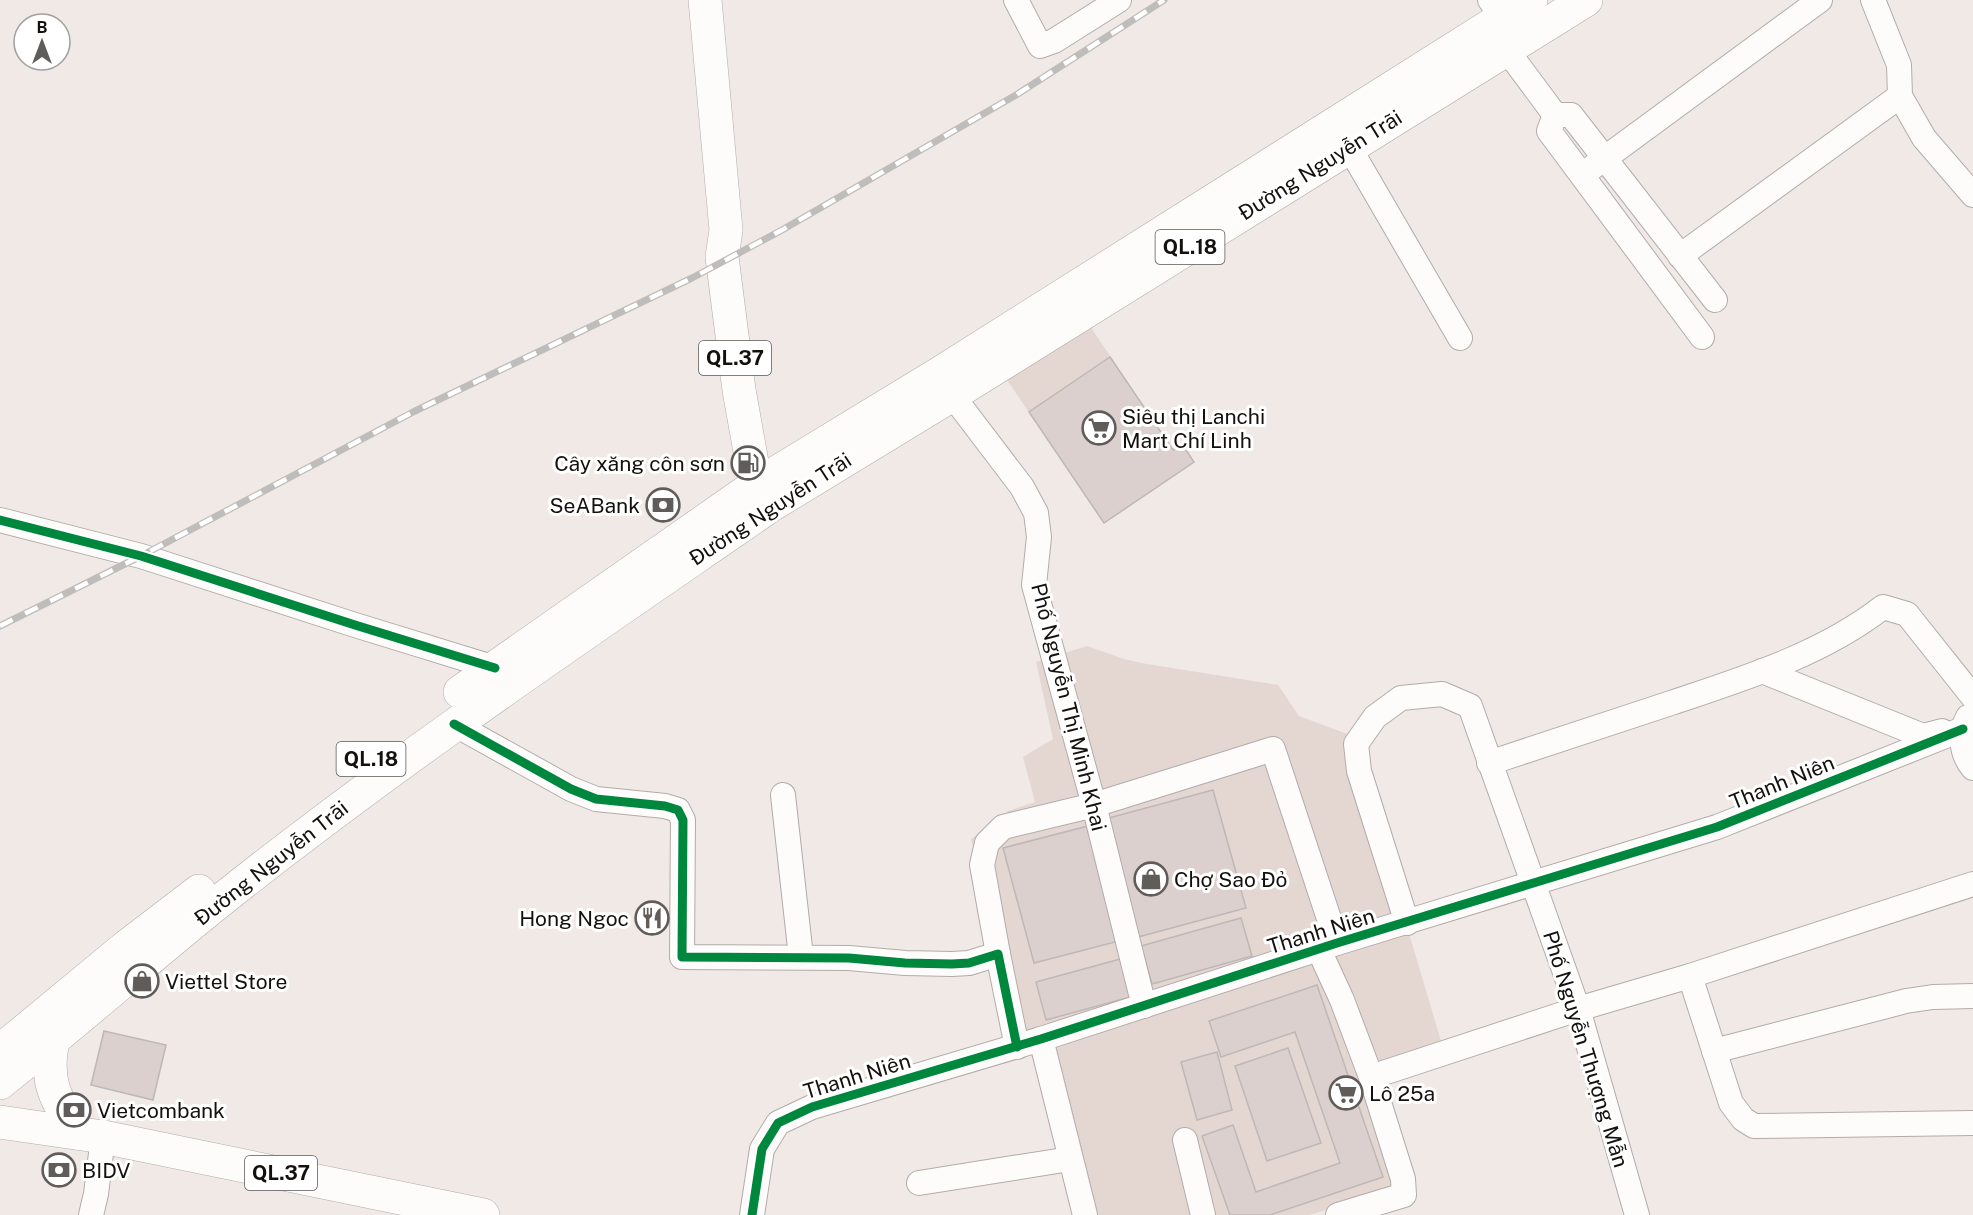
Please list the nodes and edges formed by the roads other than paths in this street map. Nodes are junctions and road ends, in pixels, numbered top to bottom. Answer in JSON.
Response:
{"nodes":[{"id":1,"x":705,"y":0,"type":"edge"},
{"id":2,"x":1016,"y":0,"type":"edge"},
{"id":3,"x":1119,"y":0,"type":"edge"},
{"id":4,"x":1531,"y":0,"type":"edge"},
{"id":5,"x":1586,"y":0,"type":"edge"},
{"id":6,"x":1820,"y":0,"type":"edge"},
{"id":7,"x":1873,"y":0,"type":"edge"},
{"id":8,"x":1499,"y":22,"type":"edge"},
{"id":9,"x":1900,"y":96,"type":"junction"},
{"id":10,"x":1556,"y":115,"type":"junction"},
{"id":11,"x":1349,"y":147,"type":"junction"},
{"id":12,"x":1605,"y":158,"type":"junction"},
{"id":13,"x":1582,"y":175,"type":"junction"},
{"id":14,"x":1973,"y":195,"type":"edge"},
{"id":15,"x":1680,"y":256,"type":"junction"},
{"id":16,"x":1715,"y":300,"type":"dead end"},
{"id":17,"x":1702,"y":337,"type":"dead end"},
{"id":18,"x":1460,"y":338,"type":"dead end"},
{"id":19,"x":946,"y":384,"type":"junction"},
{"id":20,"x":775,"y":488,"type":"junction"},
{"id":21,"x":0,"y":520,"type":"edge"},
{"id":22,"x":495,"y":668,"type":"junction"},
{"id":23,"x":1762,"y":671,"type":"junction"},
{"id":24,"x":1973,"y":697,"type":"edge"},
{"id":25,"x":444,"y":717,"type":"junction"},
{"id":26,"x":1966,"y":720,"type":"edge"},
{"id":27,"x":1489,"y":763,"type":"junction"},
{"id":28,"x":1973,"y":768,"type":"edge"},
{"id":29,"x":783,"y":795,"type":"dead end"},
{"id":30,"x":1094,"y":805,"type":"junction"},
{"id":31,"x":1533,"y":884,"type":"junction"},
{"id":32,"x":1973,"y":884,"type":"edge"},
{"id":33,"x":1407,"y":923,"type":"junction"},
{"id":34,"x":1328,"y":946,"type":"junction"},
{"id":35,"x":998,"y":954,"type":"junction"},
{"id":36,"x":801,"y":957,"type":"junction"},
{"id":37,"x":1690,"y":976,"type":"junction"},
{"id":38,"x":1973,"y":996,"type":"edge"},
{"id":39,"x":1144,"y":1006,"type":"junction"},
{"id":40,"x":1578,"y":1009,"type":"junction"},
{"id":41,"x":1041,"y":1039,"type":"junction"},
{"id":42,"x":53,"y":1041,"type":"junction"},
{"id":43,"x":1017,"y":1047,"type":"junction"},
{"id":44,"x":1714,"y":1051,"type":"junction"},
{"id":45,"x":0,"y":1052,"type":"edge"},
{"id":46,"x":1371,"y":1077,"type":"junction"},
{"id":47,"x":0,"y":1083,"type":"edge"},
{"id":48,"x":0,"y":1122,"type":"edge"},
{"id":49,"x":1973,"y":1123,"type":"edge"},
{"id":50,"x":79,"y":1133,"type":"junction"},
{"id":51,"x":0,"y":1137,"type":"edge"},
{"id":52,"x":1185,"y":1140,"type":"dead end"},
{"id":53,"x":1070,"y":1159,"type":"junction"},
{"id":54,"x":919,"y":1182,"type":"dead end"},
{"id":55,"x":91,"y":1215,"type":"edge"},
{"id":56,"x":483,"y":1215,"type":"edge"},
{"id":57,"x":752,"y":1215,"type":"edge"},
{"id":58,"x":1085,"y":1215,"type":"edge"},
{"id":59,"x":1203,"y":1215,"type":"edge"},
{"id":60,"x":1338,"y":1215,"type":"edge"},
{"id":61,"x":1637,"y":1215,"type":"edge"}],
"edges":[{"from":1,"to":20,"type":"highway","number":"QL.37"},
{"from":2,"to":3,"type":"street"},
{"from":4,"to":8,"type":"highway","name":"Đường Nguyễn Trãi","number":"QL.18"},
{"from":5,"to":8,"type":"highway","name":"Đường Nguyễn Trãi","number":"QL.18"},
{"from":6,"to":12,"type":"street"},
{"from":7,"to":9,"type":"street"},
{"from":8,"to":10,"type":"street"},
{"from":8,"to":11,"type":"highway","name":"Đường Nguyễn Trãi","number":"QL.18"},
{"from":8,"to":19,"type":"highway","name":"Đường Nguyễn Trãi","number":"QL.18"},
{"from":9,"to":14,"type":"street"},
{"from":9,"to":15,"type":"street"},
{"from":10,"to":12,"type":"street"},
{"from":10,"to":13,"type":"street"},
{"from":11,"to":18,"type":"street"},
{"from":11,"to":19,"type":"highway","name":"Đường Nguyễn Trãi","number":"QL.18"},
{"from":12,"to":13,"type":"street"},
{"from":12,"to":15,"type":"street"},
{"from":13,"to":17,"type":"street"},
{"from":15,"to":16,"type":"street"},
{"from":19,"to":20,"type":"highway","name":"Đường Nguyễn Trãi","number":"QL.18"},
{"from":19,"to":30,"type":"street","name":"Phố Nguyễn Thị Minh Khai"},
{"from":20,"to":22,"type":"highway","name":"Đường Nguyễn Trãi","number":"QL.18"},
{"from":20,"to":25,"type":"highway","name":"Đường Nguyễn Trãi","number":"QL.18"},
{"from":21,"to":22,"type":"street"},
{"from":22,"to":25,"type":"highway","name":"Đường Nguyễn Trãi","number":"QL.18"},
{"from":23,"to":24,"type":"street"},
{"from":23,"to":26,"type":"street"},
{"from":23,"to":27,"type":"street"},
{"from":25,"to":36,"type":"street"},
{"from":25,"to":42,"type":"highway","name":"Đường Nguyễn Trãi","number":"QL.18"},
{"from":25,"to":45,"type":"highway","name":"Đường Nguyễn Trãi","number":"QL.18"},
{"from":26,"to":28,"type":"street"},
{"from":26,"to":31,"type":"street","name":"Thanh Niên"},
{"from":27,"to":31,"type":"street","name":"Phố Nguyễn Thượng Mẫn"},
{"from":27,"to":33,"type":"street","name":"Phố Nguyễn Thượng Mẫn"},
{"from":29,"to":36,"type":"street"},
{"from":30,"to":34,"type":"street"},
{"from":30,"to":35,"type":"street"},
{"from":30,"to":39,"type":"street","name":"Phố Nguyễn Thị Minh Khai"},
{"from":31,"to":33,"type":"street","name":"Thanh Niên"},
{"from":31,"to":40,"type":"street","name":"Phố Nguyễn Thượng Mẫn"},
{"from":32,"to":37,"type":"street"},
{"from":33,"to":34,"type":"street","name":"Thanh Niên"},
{"from":34,"to":39,"type":"street","name":"Thanh Niên"},
{"from":34,"to":46,"type":"street"},
{"from":35,"to":36,"type":"street"},
{"from":35,"to":43,"type":"street"},
{"from":37,"to":40,"type":"street"},
{"from":37,"to":44,"type":"street"},
{"from":38,"to":44,"type":"street"},
{"from":39,"to":41,"type":"street","name":"Thanh Niên"},
{"from":40,"to":46,"type":"street"},
{"from":40,"to":61,"type":"street","name":"Phố Nguyễn Thượng Mẫn"},
{"from":41,"to":43,"type":"street","name":"Thanh Niên"},
{"from":41,"to":53,"type":"street"},
{"from":42,"to":47,"type":"highway","name":"Đường Nguyễn Trãi","number":"QL.18"},
{"from":42,"to":50,"type":"highway"},
{"from":43,"to":57,"type":"street","name":"Thanh Niên"},
{"from":44,"to":49,"type":"street"},
{"from":46,"to":60,"type":"street"},
{"from":48,"to":50,"type":"highway","number":"QL.37"},
{"from":50,"to":51,"type":"highway"},
{"from":50,"to":55,"type":"street"},
{"from":50,"to":56,"type":"highway","number":"QL.37"},
{"from":52,"to":59,"type":"street"},
{"from":53,"to":54,"type":"street"},
{"from":53,"to":58,"type":"street"}]}
